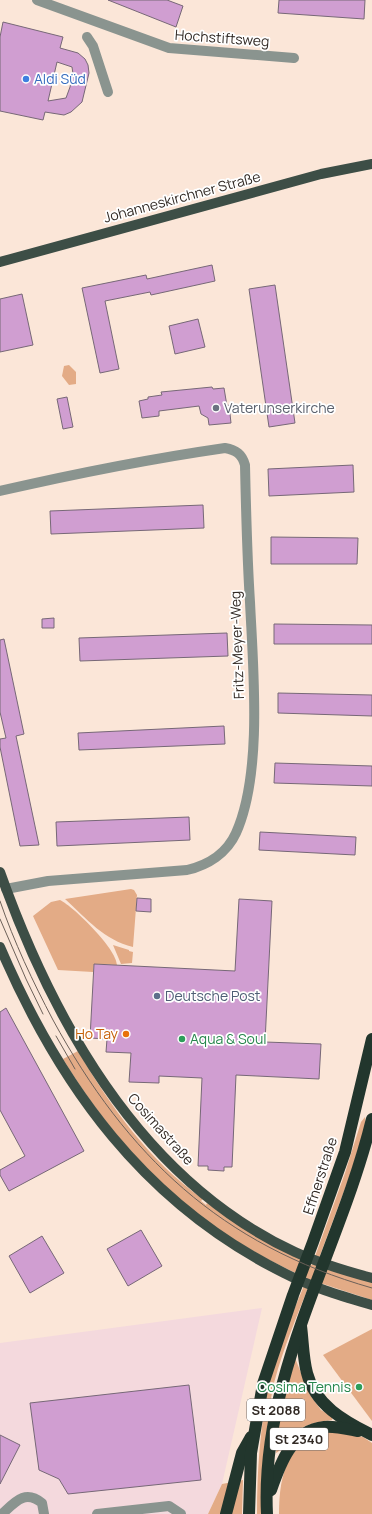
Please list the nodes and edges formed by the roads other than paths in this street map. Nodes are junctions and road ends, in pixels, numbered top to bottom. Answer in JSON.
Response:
{"nodes":[{"id":1,"x":37,"y":0,"type":"edge"},
{"id":2,"x":87,"y":37,"type":"dead end"},
{"id":3,"x":294,"y":58,"type":"dead end"},
{"id":4,"x":108,"y":92,"type":"dead end"},
{"id":5,"x":372,"y":164,"type":"edge"},
{"id":6,"x":0,"y":262,"type":"edge"},
{"id":7,"x":0,"y":491,"type":"edge"},
{"id":8,"x":0,"y":872,"type":"edge"},
{"id":9,"x":3,"y":890,"type":"edge"},
{"id":10,"x":0,"y":947,"type":"edge"},
{"id":11,"x":372,"y":1039,"type":"edge"},
{"id":12,"x":372,"y":1119,"type":"edge"},
{"id":13,"x":372,"y":1278,"type":"edge"},
{"id":14,"x":372,"y":1305,"type":"edge"},
{"id":15,"x":301,"y":1323,"type":"junction"},
{"id":16,"x":255,"y":1430,"type":"junction"},
{"id":17,"x":369,"y":1434,"type":"edge"},
{"id":18,"x":267,"y":1500,"type":"junction"},
{"id":19,"x":2,"y":1514,"type":"edge"},
{"id":20,"x":44,"y":1514,"type":"edge"},
{"id":21,"x":97,"y":1514,"type":"edge"},
{"id":22,"x":181,"y":1514,"type":"edge"},
{"id":23,"x":226,"y":1514,"type":"edge"},
{"id":24,"x":248,"y":1514,"type":"edge"},
{"id":25,"x":267,"y":1514,"type":"edge"}],
"edges":[{"from":1,"to":3,"type":"street","name":"Hochstiftsweg"},
{"from":2,"to":4,"type":"street"},
{"from":5,"to":6,"type":"main road","name":"Johanneskirchner Straße"},
{"from":7,"to":9,"type":"street","name":"Fritz-Meyer-Weg"},
{"from":8,"to":9,"type":"main road","name":"Cosimastraße"},
{"from":9,"to":13,"type":"main road","name":"Cosimastraße"},
{"from":10,"to":14,"type":"main road"},
{"from":11,"to":16,"type":"highway","name":"Effnerstraße","number":"St 2088"},
{"from":12,"to":15,"type":"highway","number":"St 2088"},
{"from":15,"to":17,"type":"highway","number":"St 2340"},
{"from":15,"to":18,"type":"highway","number":"St 2088"},
{"from":16,"to":23,"type":"highway","number":"St 2340"},
{"from":16,"to":24,"type":"highway","number":"St 2088"},
{"from":17,"to":18,"type":"highway","number":"St 2340"},
{"from":18,"to":25,"type":"highway","number":"St 2088"},
{"from":19,"to":20,"type":"street"},
{"from":21,"to":22,"type":"street"}]}
